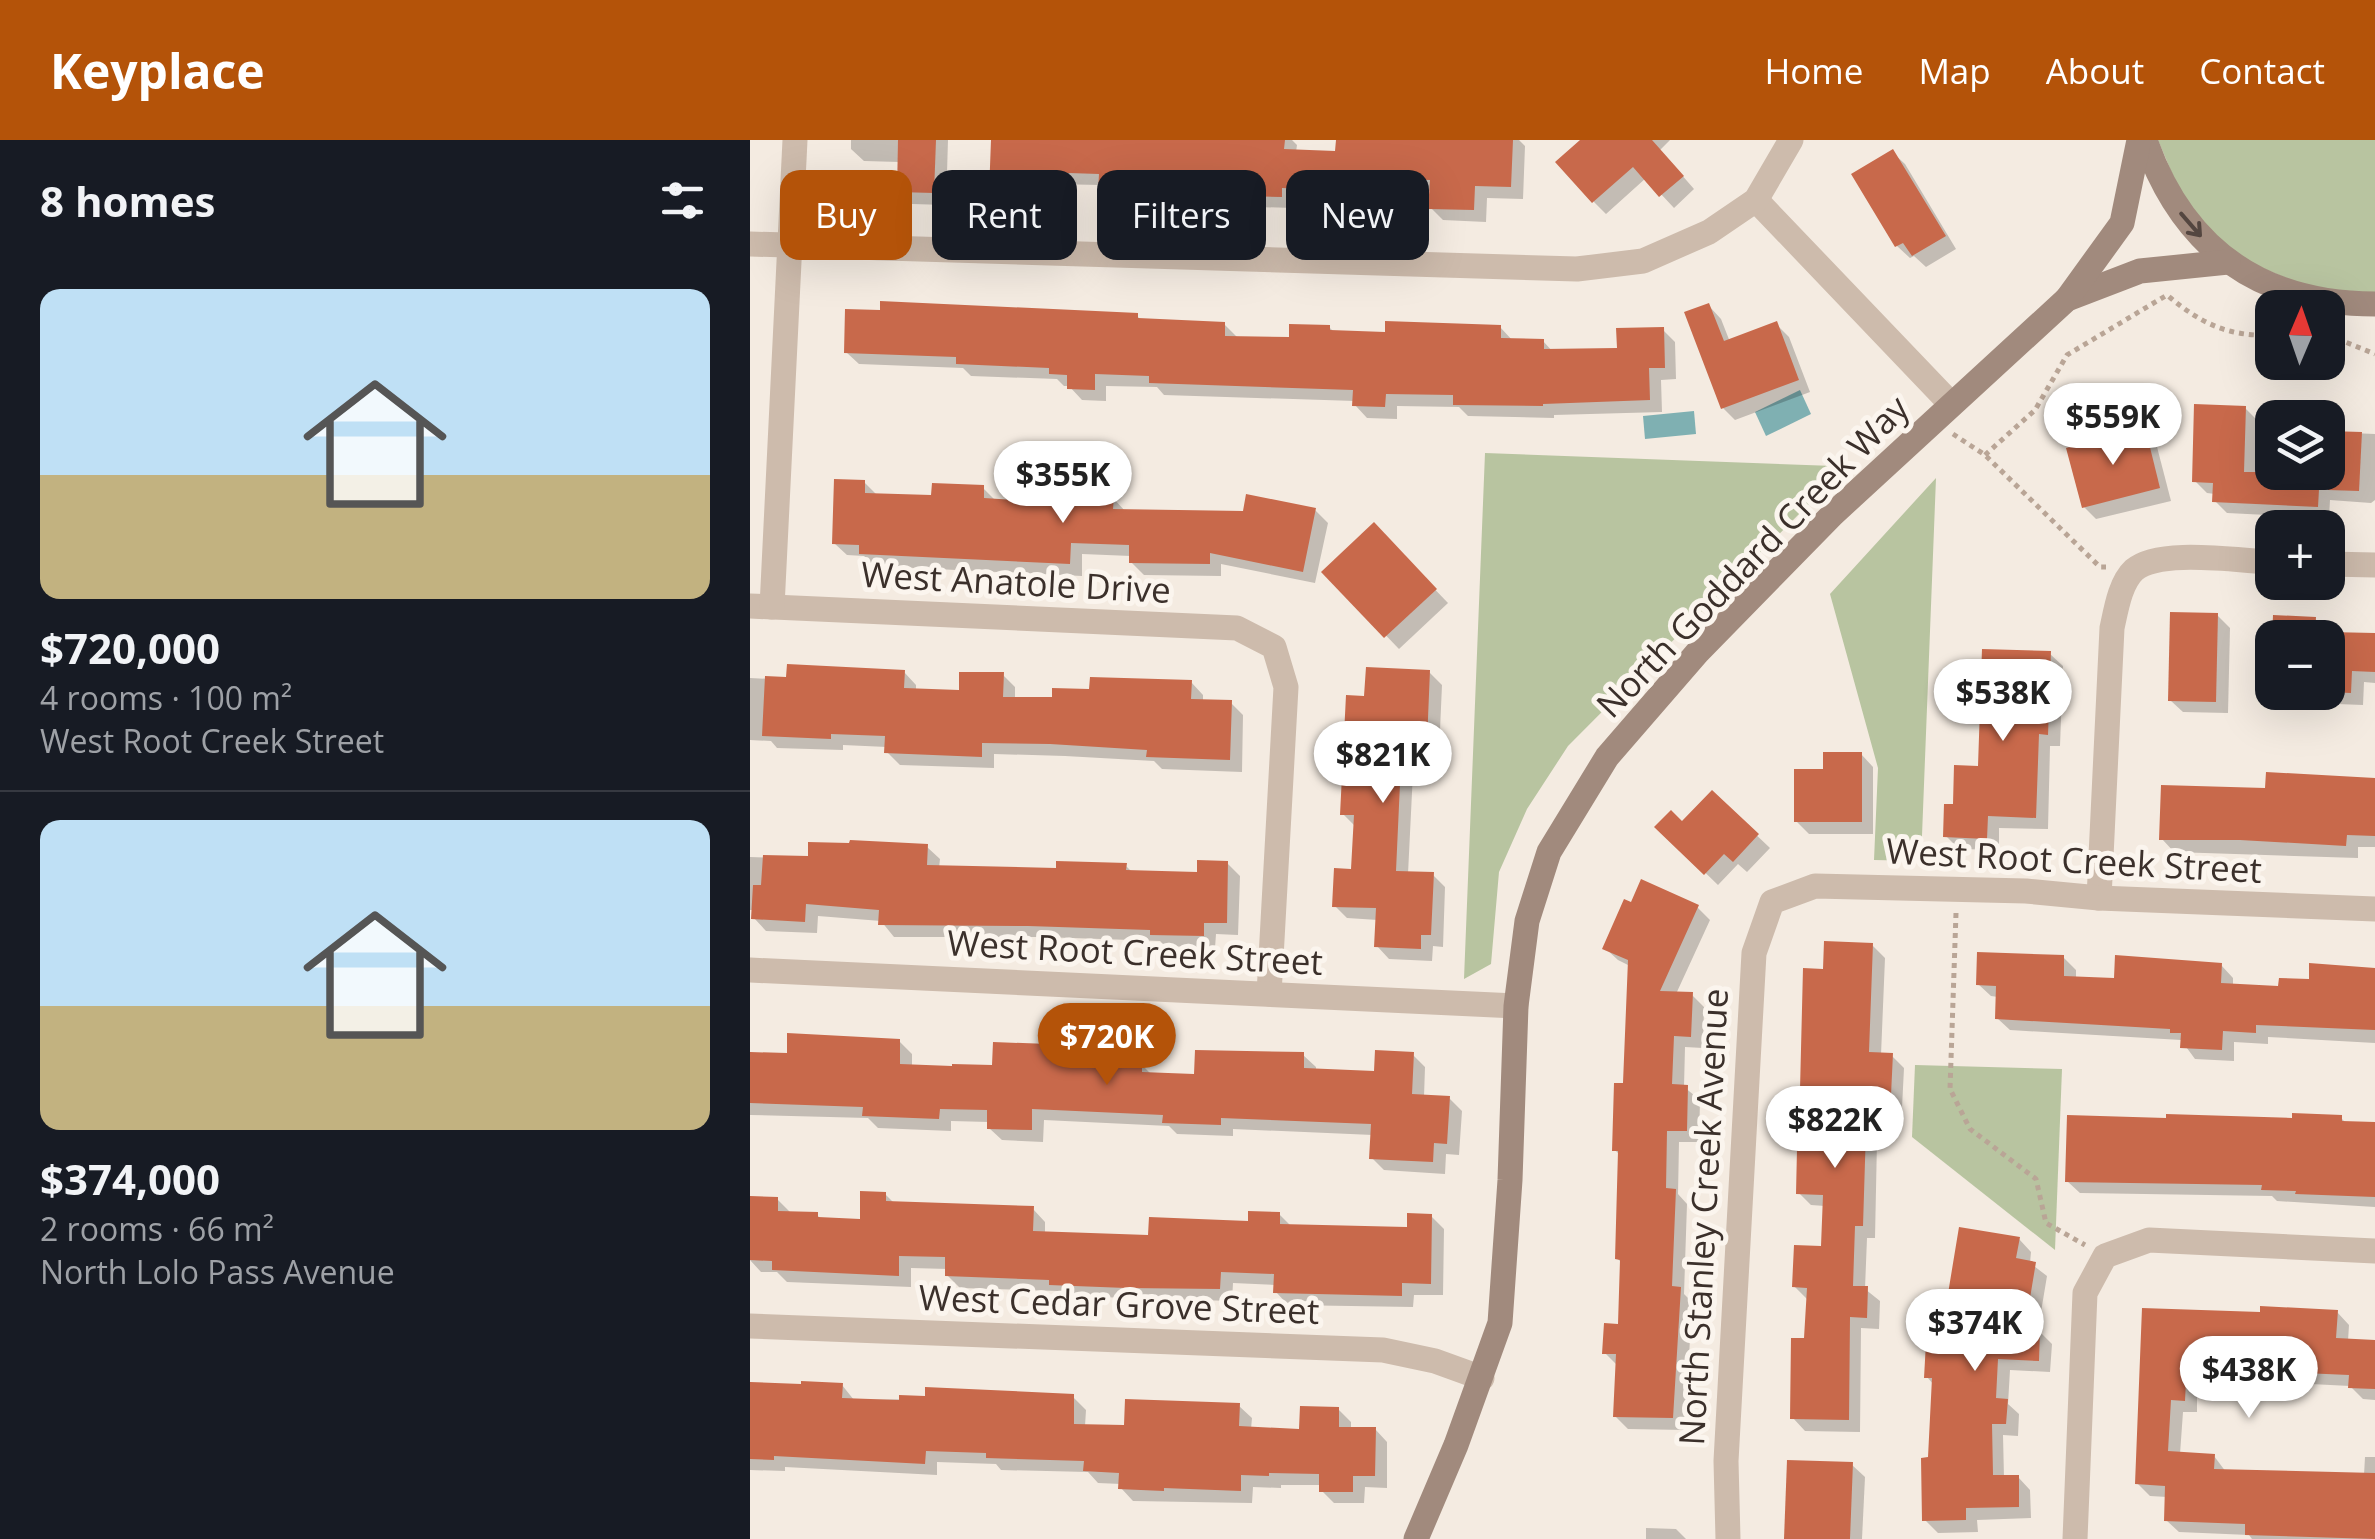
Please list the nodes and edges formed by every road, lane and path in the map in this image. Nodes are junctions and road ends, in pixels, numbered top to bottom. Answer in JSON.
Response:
{"nodes":[{"id":1,"x":794,"y":140,"type":"edge"},
{"id":2,"x":1791,"y":140,"type":"edge"},
{"id":3,"x":2142,"y":140,"type":"edge"},
{"id":4,"x":793,"y":170,"type":"edge"},
{"id":5,"x":1756,"y":200,"type":"junction"},
{"id":6,"x":750,"y":244,"type":"edge"},
{"id":7,"x":780,"y":245,"type":"edge"},
{"id":8,"x":912,"y":249,"type":"edge"},
{"id":9,"x":789,"y":260,"type":"edge"},
{"id":10,"x":2228,"y":262,"type":"junction"},
{"id":11,"x":2066,"y":298,"type":"junction"},
{"id":12,"x":2375,"y":304,"type":"edge"},
{"id":13,"x":2255,"y":335,"type":"edge"},
{"id":14,"x":2345,"y":342,"type":"edge"},
{"id":15,"x":2375,"y":354,"type":"edge"},
{"id":16,"x":1942,"y":412,"type":"junction"},
{"id":17,"x":1985,"y":456,"type":"junction"},
{"id":18,"x":2255,"y":561,"type":"edge"},
{"id":19,"x":2345,"y":565,"type":"edge"},
{"id":20,"x":2375,"y":566,"type":"edge"},
{"id":21,"x":2134,"y":570,"type":"junction"},
{"id":22,"x":761,"y":606,"type":"edge"},
{"id":23,"x":1957,"y":890,"type":"junction"},
{"id":24,"x":2099,"y":898,"type":"junction"},
{"id":25,"x":1772,"y":902,"type":"joint"},
{"id":26,"x":2375,"y":909,"type":"edge"},
{"id":27,"x":750,"y":970,"type":"edge"},
{"id":28,"x":1269,"y":994,"type":"junction"},
{"id":29,"x":1516,"y":1006,"type":"junction"},
{"id":30,"x":2375,"y":1251,"type":"edge"},
{"id":31,"x":2105,"y":1256,"type":"junction"},
{"id":32,"x":750,"y":1326,"type":"edge"},
{"id":33,"x":1482,"y":1378,"type":"junction"},
{"id":34,"x":1416,"y":1539,"type":"edge"},
{"id":35,"x":1728,"y":1539,"type":"edge"},
{"id":36,"x":2075,"y":1539,"type":"edge"}],
"edges":[{"from":1,"to":4,"type":"street"},
{"from":2,"to":5,"type":"street"},
{"from":3,"to":10,"type":"street","one_way":true},
{"from":3,"to":11,"type":"street","name":"North Goddard Creek Way"},
{"from":5,"to":8,"type":"street"},
{"from":5,"to":16,"type":"street"},
{"from":6,"to":7,"type":"street"},
{"from":9,"to":22,"type":"street"},
{"from":10,"to":11,"type":"street","name":"North Goddard Creek Way"},
{"from":10,"to":12,"type":"street"},
{"from":11,"to":16,"type":"street","name":"North Goddard Creek Way"},
{"from":13,"to":17,"type":"path"},
{"from":14,"to":15,"type":"path"},
{"from":16,"to":17,"type":"path"},
{"from":16,"to":29,"type":"street","name":"North Goddard Creek Way"},
{"from":17,"to":21,"type":"path"},
{"from":18,"to":21,"type":"street"},
{"from":19,"to":20,"type":"street"},
{"from":21,"to":24,"type":"street"},
{"from":22,"to":28,"type":"street","name":"West Anatole Drive"},
{"from":23,"to":24,"type":"street","name":"West Root Creek Street"},
{"from":23,"to":25,"type":"street","name":"West Root Creek Street"},
{"from":23,"to":31,"type":"path"},
{"from":24,"to":26,"type":"street","name":"West Root Creek Street"},
{"from":25,"to":35,"type":"street","name":"North Stanley Creek Avenue"},
{"from":27,"to":28,"type":"street","name":"West Root Creek Street"},
{"from":28,"to":29,"type":"street","name":"West Root Creek Street"},
{"from":29,"to":33,"type":"street","name":"North Goddard Creek Way"},
{"from":30,"to":31,"type":"street"},
{"from":31,"to":36,"type":"street"},
{"from":32,"to":33,"type":"street","name":"West Cedar Grove Street"},
{"from":33,"to":34,"type":"street","name":"North Goddard Creek Way"}]}
